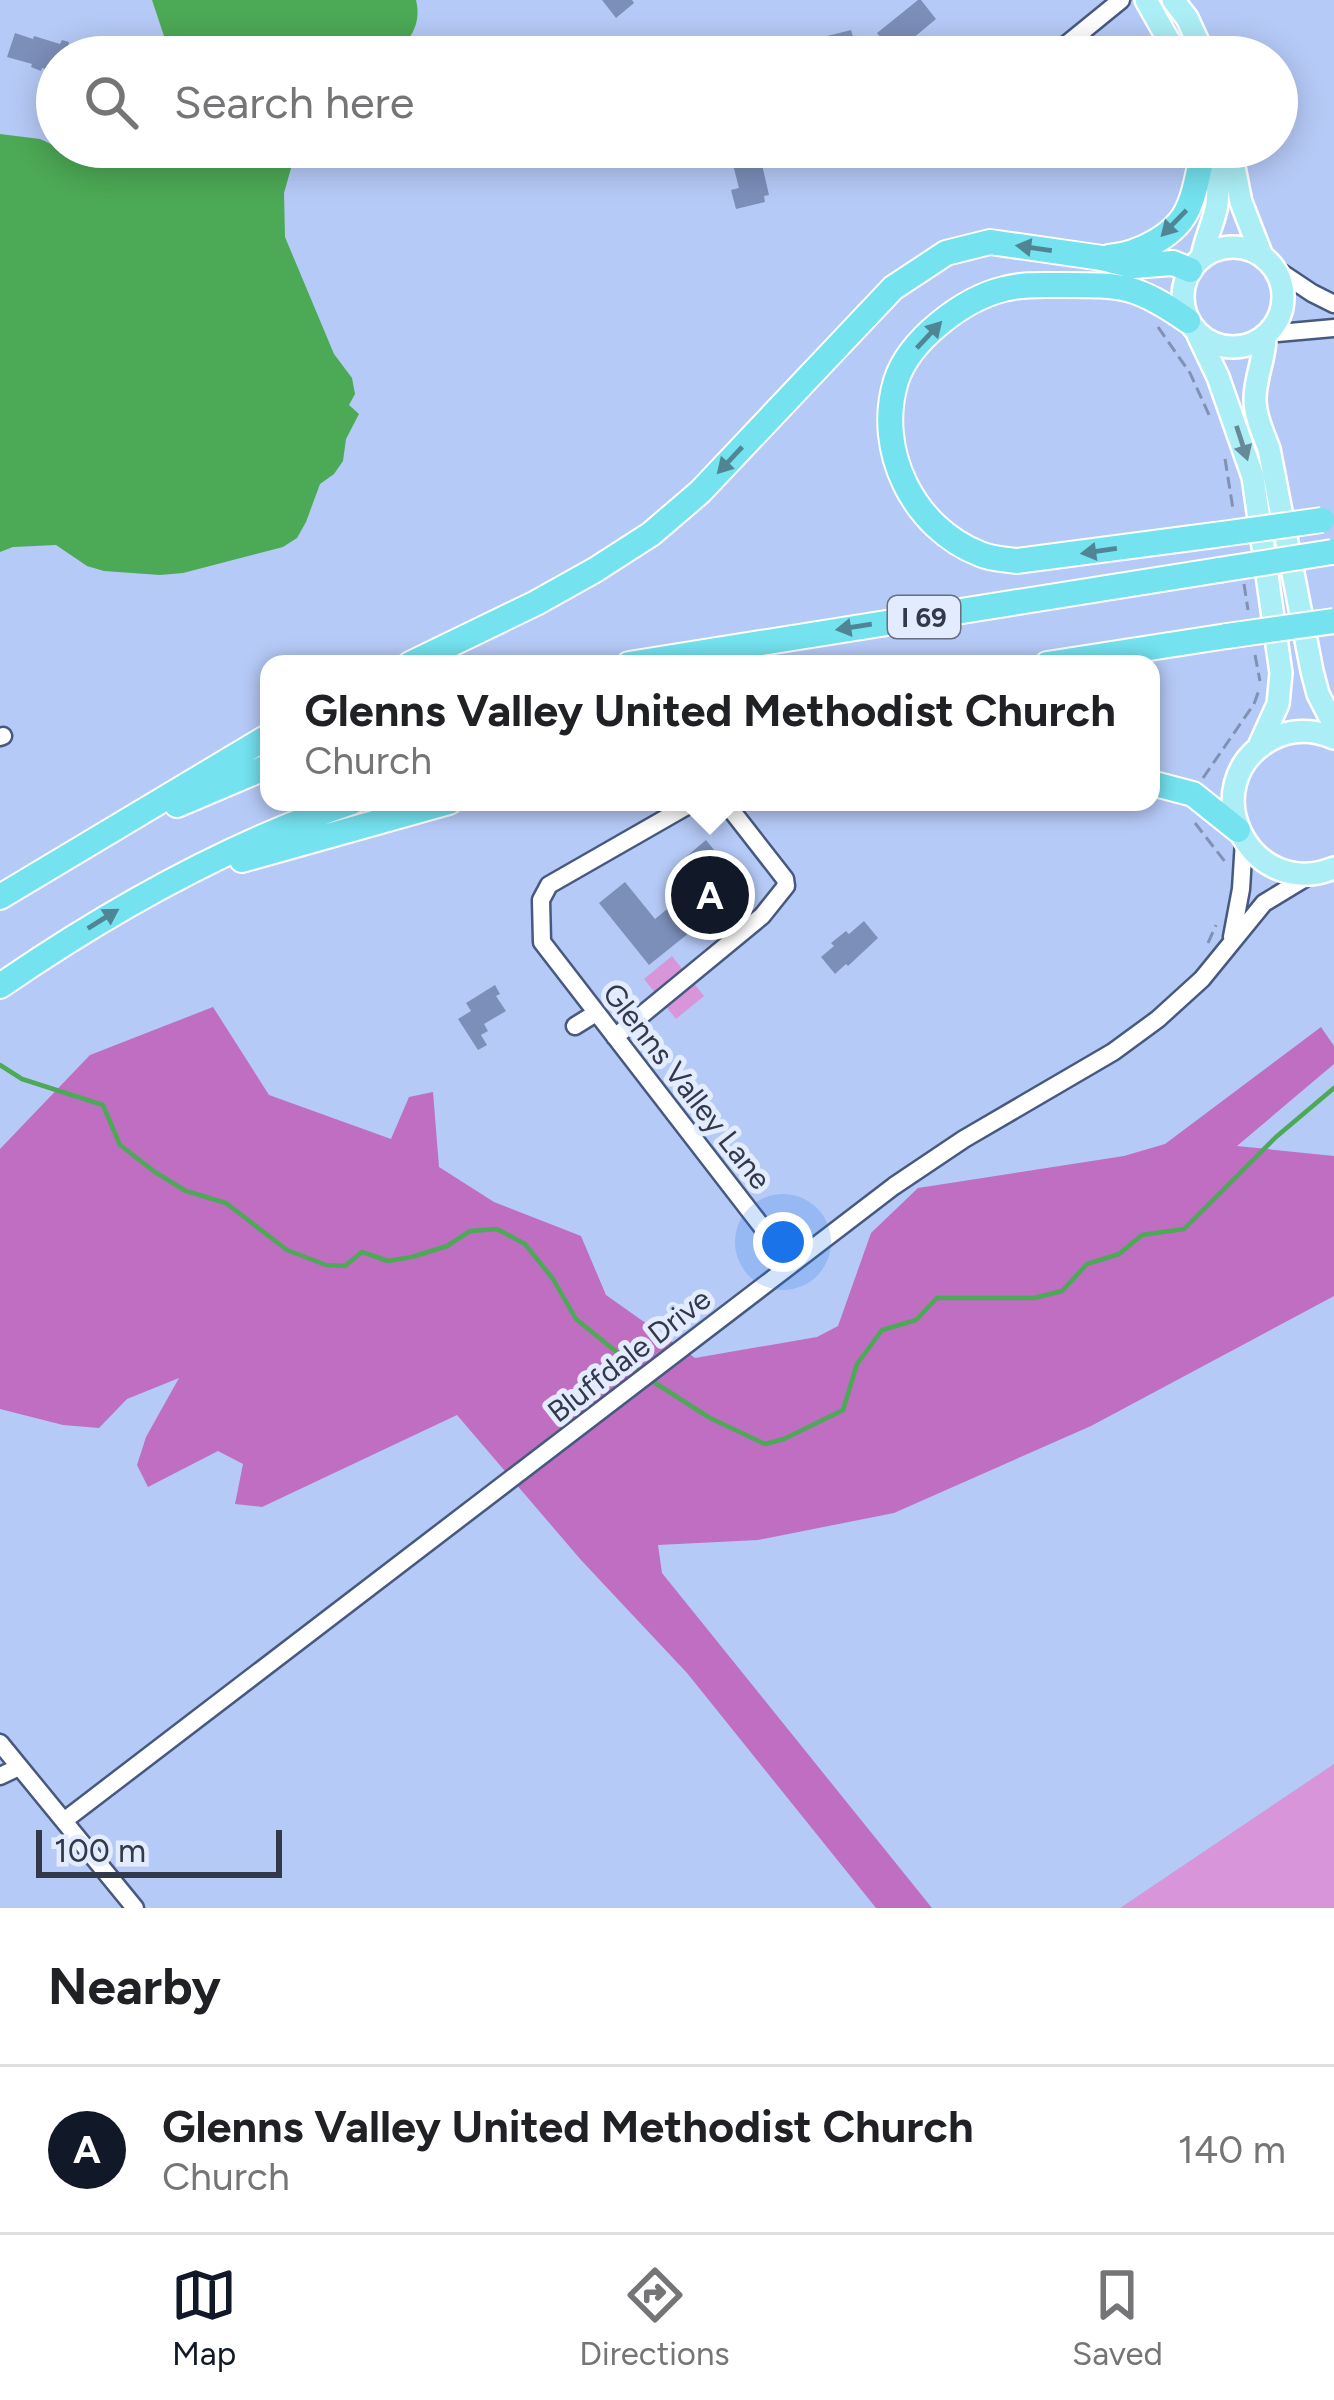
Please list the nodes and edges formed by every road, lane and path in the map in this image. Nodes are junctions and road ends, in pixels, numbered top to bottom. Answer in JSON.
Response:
{"nodes":[{"id":1,"x":1121,"y":0,"type":"edge"},
{"id":2,"x":1145,"y":0,"type":"edge"},
{"id":3,"x":1173,"y":0,"type":"edge"},
{"id":4,"x":1079,"y":34,"type":"joint"},
{"id":5,"x":1077,"y":36,"type":"edge"},
{"id":6,"x":1166,"y":36,"type":"edge"},
{"id":7,"x":1195,"y":36,"type":"edge"},
{"id":8,"x":1199,"y":168,"type":"edge"},
{"id":9,"x":1212,"y":168,"type":"edge"},
{"id":10,"x":1234,"y":168,"type":"edge"},
{"id":11,"x":1102,"y":258,"type":"junction"},
{"id":12,"x":1268,"y":261,"type":"junction"},
{"id":13,"x":1196,"y":263,"type":"junction"},
{"id":14,"x":1334,"y":304,"type":"edge"},
{"id":15,"x":1193,"y":328,"type":"junction"},
{"id":16,"x":1334,"y":328,"type":"edge"},
{"id":17,"x":1266,"y":336,"type":"junction"},
{"id":18,"x":1328,"y":519,"type":"edge"},
{"id":19,"x":1333,"y":552,"type":"edge"},
{"id":20,"x":1334,"y":621,"type":"edge"},
{"id":21,"x":429,"y":655,"type":"edge"},
{"id":22,"x":686,"y":655,"type":"edge"},
{"id":23,"x":1105,"y":655,"type":"edge"},
{"id":24,"x":1334,"y":725,"type":"edge"},
{"id":25,"x":1334,"y":738,"type":"edge"},
{"id":26,"x":260,"y":741,"type":"edge"},
{"id":27,"x":1259,"y":746,"type":"junction"},
{"id":28,"x":260,"y":770,"type":"edge"},
{"id":29,"x":1160,"y":785,"type":"edge"},
{"id":30,"x":329,"y":811,"type":"edge"},
{"id":31,"x":417,"y":811,"type":"edge"},
{"id":32,"x":678,"y":811,"type":"edge"},
{"id":33,"x":732,"y":811,"type":"edge"},
{"id":34,"x":1191,"y":819,"type":"dead end"},
{"id":35,"x":1241,"y":835,"type":"junction"},
{"id":36,"x":1226,"y":862,"type":"dead end"},
{"id":37,"x":1323,"y":871,"type":"edge"},
{"id":38,"x":182,"y":876,"type":"junction"},
{"id":39,"x":29,"y":879,"type":"junction"},
{"id":40,"x":0,"y":897,"type":"edge"},
{"id":41,"x":1216,"y":926,"type":"dead end"},
{"id":42,"x":1208,"y":944,"type":"dead end"},
{"id":43,"x":1231,"y":944,"type":"junction"},
{"id":44,"x":0,"y":986,"type":"edge"},
{"id":45,"x":596,"y":1013,"type":"junction"},
{"id":46,"x":575,"y":1026,"type":"dead end"},
{"id":47,"x":615,"y":1037,"type":"junction"},
{"id":48,"x":790,"y":1263,"type":"junction"},
{"id":49,"x":0,"y":1743,"type":"edge"},
{"id":50,"x":19,"y":1767,"type":"junction"},
{"id":51,"x":0,"y":1776,"type":"edge"},
{"id":52,"x":65,"y":1820,"type":"junction"},
{"id":53,"x":135,"y":1908,"type":"edge"}],
"edges":[{"from":1,"to":4,"type":"street"},
{"from":2,"to":6,"type":"main road"},
{"from":3,"to":7,"type":"main road"},
{"from":4,"to":5,"type":"street"},
{"from":8,"to":11,"type":"highway","one_way":true},
{"from":9,"to":13,"type":"main road"},
{"from":10,"to":12,"type":"main road"},
{"from":11,"to":13,"type":"highway"},
{"from":11,"to":21,"type":"highway","one_way":true},
{"from":12,"to":13,"type":"main road"},
{"from":12,"to":14,"type":"street"},
{"from":12,"to":17,"type":"main road"},
{"from":13,"to":15,"type":"main road"},
{"from":15,"to":17,"type":"main road"},
{"from":18,"to":15,"type":"highway","one_way":true,"bridge":true},
{"from":15,"to":27,"type":"main road","one_way":true},
{"from":16,"to":17,"type":"street"},
{"from":17,"to":24,"type":"main road"},
{"from":19,"to":22,"type":"highway","number":"I 69","one_way":true,"bridge":true},
{"from":20,"to":23,"type":"highway","bridge":true},
{"from":25,"to":27,"type":"main road"},
{"from":26,"to":39,"type":"highway"},
{"from":27,"to":35,"type":"main road"},
{"from":28,"to":39,"type":"highway"},
{"from":29,"to":35,"type":"highway"},
{"from":30,"to":38,"type":"highway"},
{"from":31,"to":38,"type":"highway"},
{"from":32,"to":45,"type":"street","name":"Glenns Valley Lane"},
{"from":33,"to":47,"type":"street"},
{"from":34,"to":36,"type":"path"},
{"from":35,"to":37,"type":"main road"},
{"from":35,"to":43,"type":"street"},
{"from":37,"to":43,"type":"street","name":"Bluffdale Drive"},
{"from":44,"to":38,"type":"highway","one_way":true},
{"from":39,"to":40,"type":"highway"},
{"from":41,"to":42,"type":"path"},
{"from":43,"to":48,"type":"street","name":"Bluffdale Drive"},
{"from":45,"to":46,"type":"street"},
{"from":45,"to":47,"type":"street","name":"Glenns Valley Lane"},
{"from":47,"to":48,"type":"street","name":"Glenns Valley Lane"},
{"from":48,"to":52,"type":"street","name":"Bluffdale Drive"},
{"from":49,"to":50,"type":"street"},
{"from":50,"to":51,"type":"street"},
{"from":50,"to":52,"type":"street"},
{"from":52,"to":53,"type":"street"}]}
